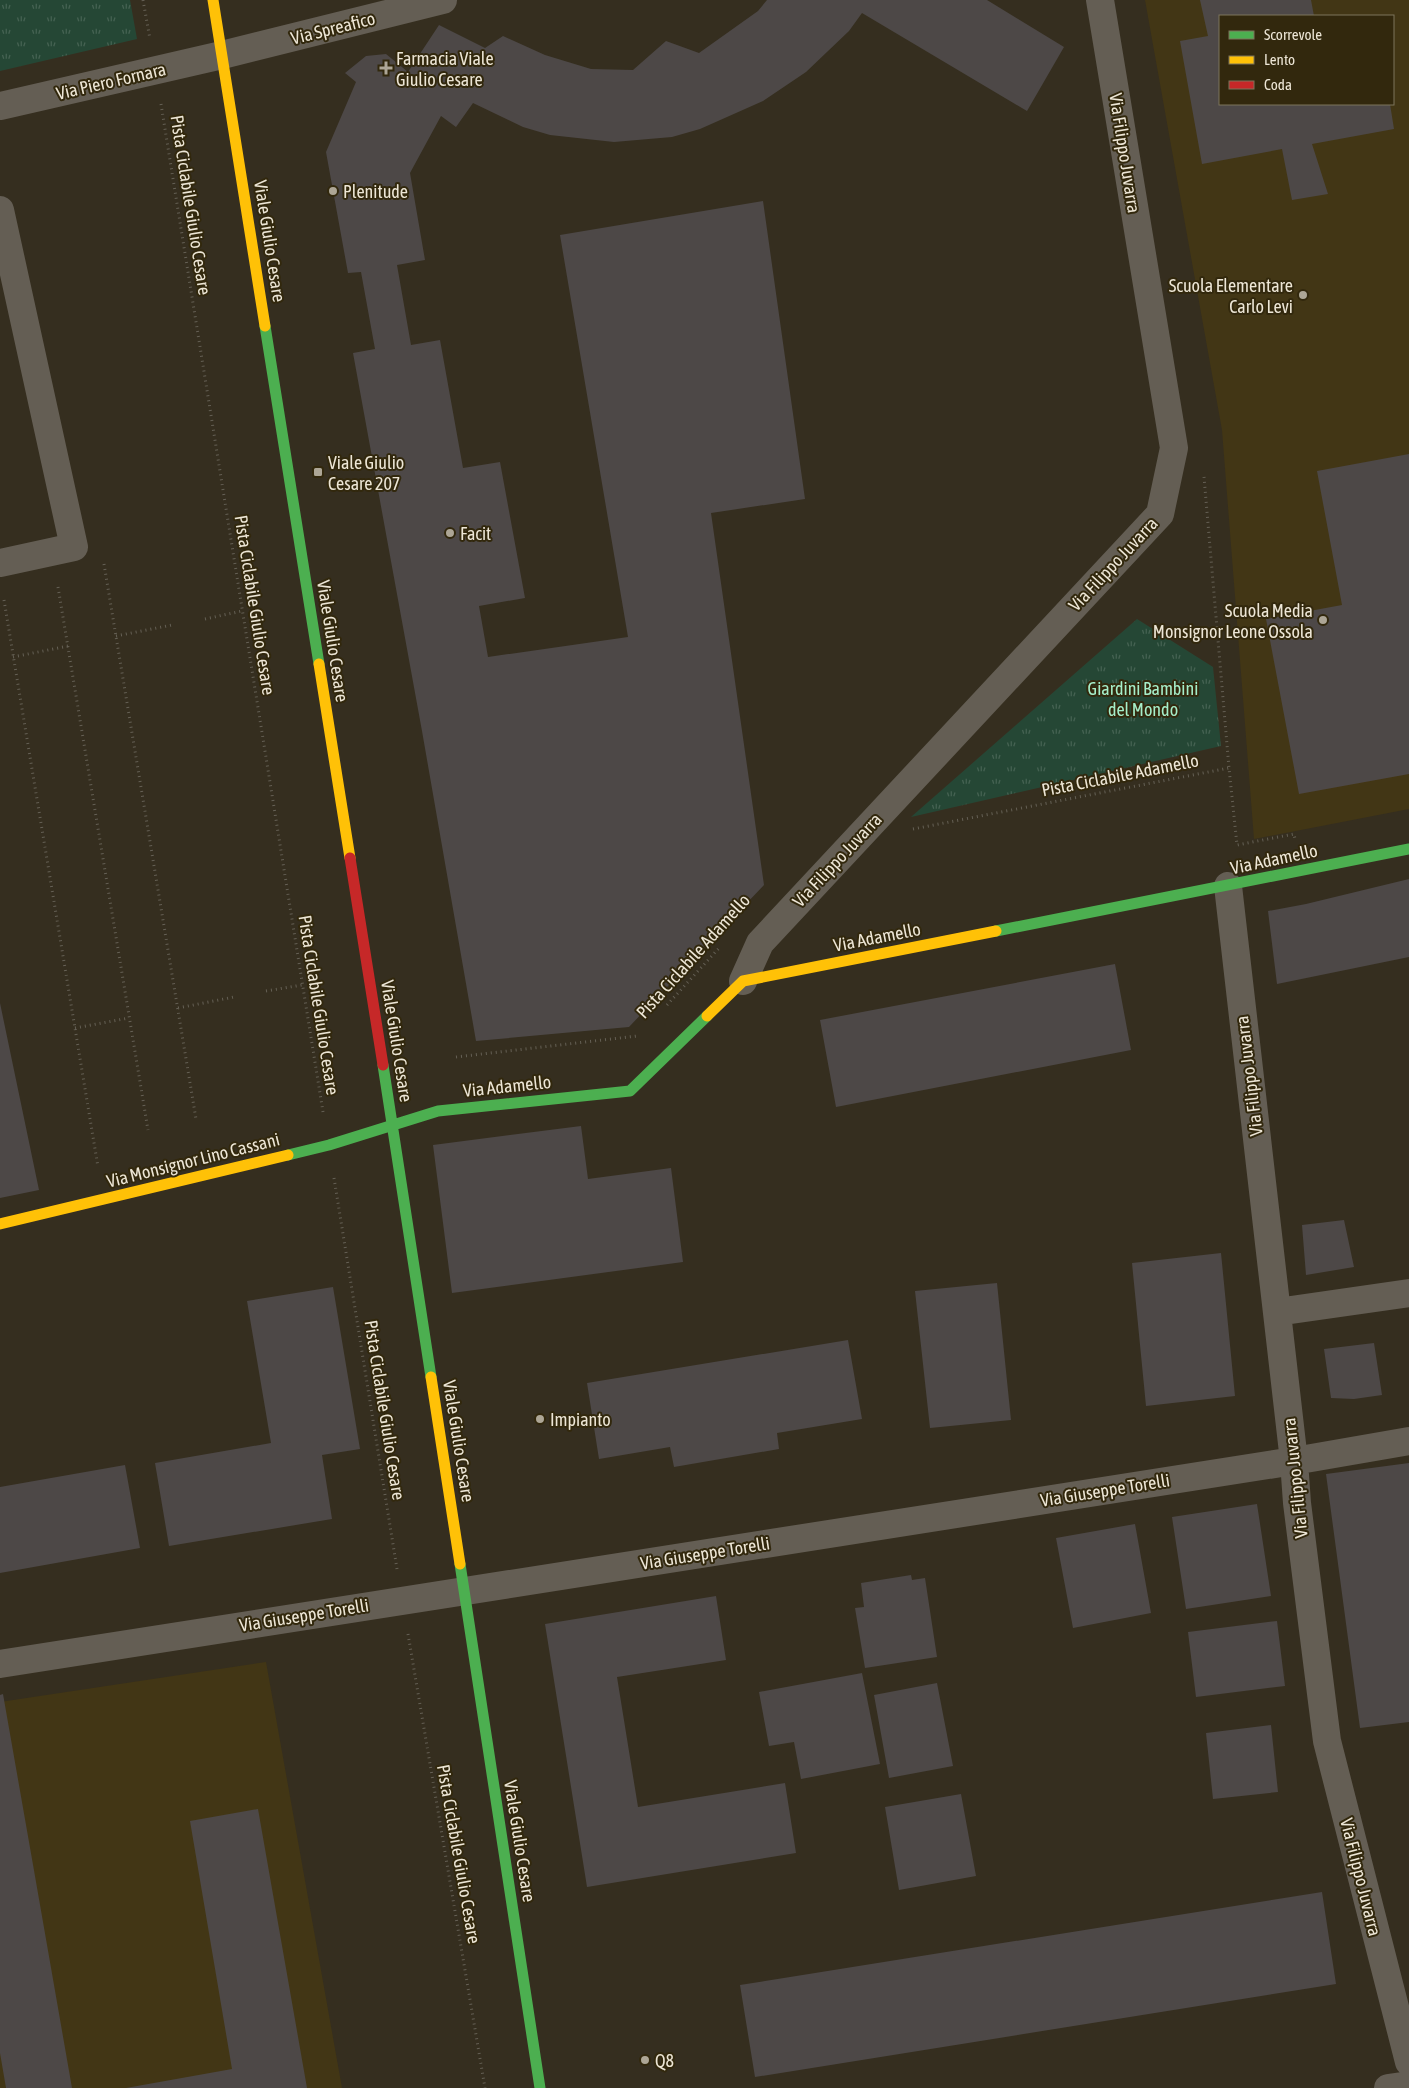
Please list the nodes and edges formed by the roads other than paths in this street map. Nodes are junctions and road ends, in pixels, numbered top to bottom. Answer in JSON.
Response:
{"nodes":[{"id":1,"x":213,"y":0,"type":"edge"},
{"id":2,"x":443,"y":0,"type":"edge"},
{"id":3,"x":1100,"y":0,"type":"edge"},
{"id":4,"x":222,"y":55,"type":"junction"},
{"id":5,"x":0,"y":106,"type":"edge"},
{"id":6,"x":0,"y":210,"type":"edge"},
{"id":7,"x":0,"y":563,"type":"edge"},
{"id":8,"x":1409,"y":849,"type":"edge"},
{"id":9,"x":1228,"y":886,"type":"junction"},
{"id":10,"x":743,"y":981,"type":"junction"},
{"id":11,"x":392,"y":1125,"type":"junction"},
{"id":12,"x":0,"y":1224,"type":"edge"},
{"id":13,"x":1409,"y":1293,"type":"edge"},
{"id":14,"x":1277,"y":1312,"type":"junction"},
{"id":15,"x":1409,"y":1441,"type":"edge"},
{"id":16,"x":1294,"y":1461,"type":"junction"},
{"id":17,"x":464,"y":1590,"type":"junction"},
{"id":18,"x":0,"y":1664,"type":"edge"},
{"id":19,"x":1409,"y":2062,"type":"edge"},
{"id":20,"x":1409,"y":2085,"type":"edge"},
{"id":21,"x":540,"y":2088,"type":"edge"},
{"id":22,"x":1388,"y":2088,"type":"edge"}],
"edges":[{"from":1,"to":4,"type":"main road","name":"Viale Giulio Cesare"},
{"from":2,"to":4,"type":"street","name":"Via Spreafico"},
{"from":3,"to":10,"type":"street","name":"Via Filippo Juvarra"},
{"from":4,"to":5,"type":"street","name":"Via Piero Fornara"},
{"from":4,"to":11,"type":"main road","name":"Viale Giulio Cesare"},
{"from":6,"to":7,"type":"street"},
{"from":8,"to":9,"type":"main road","name":"Via Adamello"},
{"from":9,"to":10,"type":"main road","name":"Via Adamello"},
{"from":9,"to":14,"type":"street","name":"Via Filippo Juvarra"},
{"from":10,"to":11,"type":"main road","name":"Via Adamello"},
{"from":11,"to":12,"type":"main road","name":"Via Monsignor Lino Cassani"},
{"from":11,"to":17,"type":"main road","name":"Viale Giulio Cesare"},
{"from":13,"to":14,"type":"street"},
{"from":14,"to":16,"type":"street","name":"Via Filippo Juvarra"},
{"from":15,"to":16,"type":"street","name":"Via Giuseppe Torelli"},
{"from":16,"to":17,"type":"street","name":"Via Giuseppe Torelli"},
{"from":16,"to":19,"type":"street","name":"Via Filippo Juvarra"},
{"from":17,"to":18,"type":"street","name":"Via Giuseppe Torelli"},
{"from":17,"to":21,"type":"main road","name":"Viale Giulio Cesare"},
{"from":20,"to":22,"type":"street"}]}
